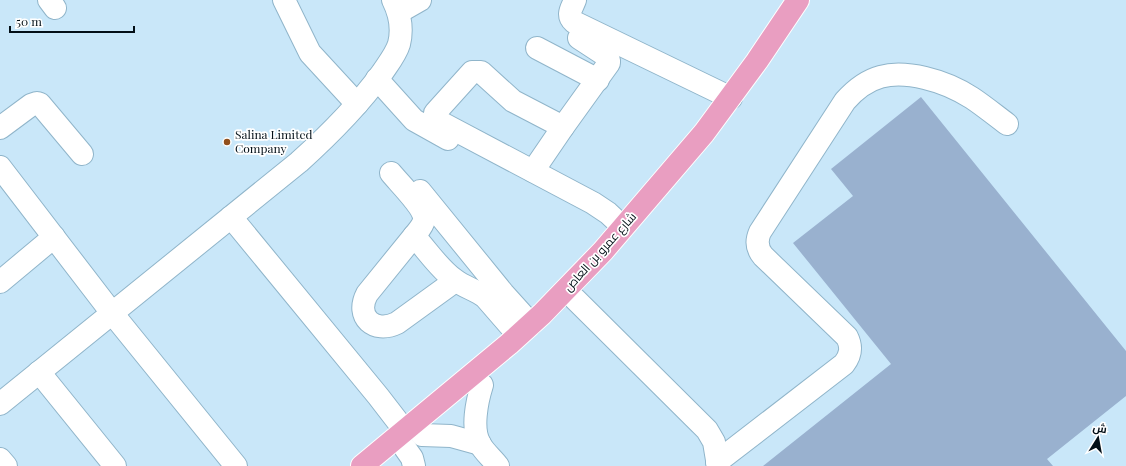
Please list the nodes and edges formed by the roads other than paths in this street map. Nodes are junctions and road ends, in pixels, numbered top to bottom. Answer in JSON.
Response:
{"nodes":[{"id":1,"x":284,"y":0,"type":"edge"},
{"id":2,"x":420,"y":0,"type":"edge"},
{"id":3,"x":575,"y":0,"type":"edge"},
{"id":4,"x":798,"y":0,"type":"edge"},
{"id":5,"x":814,"y":0,"type":"edge"},
{"id":6,"x":396,"y":6,"type":"edge"},
{"id":7,"x":579,"y":38,"type":"dead end"},
{"id":8,"x":537,"y":48,"type":"dead end"},
{"id":9,"x":377,"y":79,"type":"junction"},
{"id":10,"x":598,"y":80,"type":"junction"},
{"id":11,"x":731,"y":98,"type":"junction"},
{"id":12,"x":357,"y":104,"type":"junction"},
{"id":13,"x":1007,"y":124,"type":"dead end"},
{"id":14,"x":562,"y":127,"type":"junction"},
{"id":15,"x":0,"y":128,"type":"edge"},
{"id":16,"x":82,"y":154,"type":"dead end"},
{"id":17,"x":5,"y":166,"type":"edge"},
{"id":18,"x":533,"y":171,"type":"junction"},
{"id":19,"x":35,"y":198,"type":"dead end"},
{"id":20,"x":231,"y":217,"type":"junction"},
{"id":21,"x":619,"y":232,"type":"junction"},
{"id":22,"x":414,"y":236,"type":"junction"},
{"id":23,"x":54,"y":237,"type":"junction"},
{"id":24,"x":456,"y":281,"type":"junction"},
{"id":25,"x":0,"y":282,"type":"edge"},
{"id":26,"x":575,"y":299,"type":"junction"},
{"id":27,"x":112,"y":313,"type":"junction"},
{"id":28,"x":524,"y":330,"type":"junction"},
{"id":29,"x":39,"y":372,"type":"junction"},
{"id":30,"x":482,"y":385,"type":"junction"},
{"id":31,"x":199,"y":403,"type":"dead end"},
{"id":32,"x":0,"y":404,"type":"edge"},
{"id":33,"x":480,"y":444,"type":"junction"},
{"id":34,"x":411,"y":445,"type":"edge"},
{"id":35,"x":0,"y":459,"type":"edge"},
{"id":36,"x":717,"y":464,"type":"edge"},
{"id":37,"x":6,"y":466,"type":"edge"},
{"id":38,"x":115,"y":466,"type":"edge"},
{"id":39,"x":236,"y":466,"type":"edge"},
{"id":40,"x":250,"y":466,"type":"edge"},
{"id":41,"x":362,"y":466,"type":"edge"},
{"id":42,"x":384,"y":466,"type":"edge"},
{"id":43,"x":498,"y":466,"type":"edge"}],
"edges":[{"from":1,"to":12,"type":"street"},
{"from":2,"to":6,"type":"street"},
{"from":3,"to":11,"type":"street"},
{"from":4,"to":11,"type":"main road","name":"شارع عمرو بن العاص"},
{"from":5,"to":26,"type":"main road","name":"شارع عمرو بن العاص"},
{"from":6,"to":9,"type":"street"},
{"from":7,"to":10,"type":"street"},
{"from":8,"to":10,"type":"street"},
{"from":9,"to":12,"type":"street"},
{"from":9,"to":21,"type":"street"},
{"from":10,"to":14,"type":"street"},
{"from":11,"to":21,"type":"main road","name":"شارع عمرو بن العاص"},
{"from":12,"to":20,"type":"street"},
{"from":13,"to":36,"type":"street"},
{"from":14,"to":18,"type":"street"},
{"from":14,"to":18,"type":"street"},
{"from":15,"to":16,"type":"street"},
{"from":17,"to":19,"type":"street"},
{"from":17,"to":23,"type":"street"},
{"from":18,"to":21,"type":"street"},
{"from":20,"to":27,"type":"street"},
{"from":20,"to":34,"type":"street"},
{"from":21,"to":28,"type":"main road","name":"شارع عمرو بن العاص"},
{"from":22,"to":24,"type":"street"},
{"from":22,"to":24,"type":"street"},
{"from":22,"to":28,"type":"street"},
{"from":23,"to":25,"type":"street"},
{"from":23,"to":27,"type":"street"},
{"from":24,"to":28,"type":"street"},
{"from":26,"to":30,"type":"main road","name":"شارع عمرو بن العاص"},
{"from":26,"to":36,"type":"street"},
{"from":27,"to":29,"type":"street"},
{"from":27,"to":39,"type":"street"},
{"from":28,"to":34,"type":"main road","name":"شارع عمرو بن العاص"},
{"from":29,"to":32,"type":"street"},
{"from":29,"to":38,"type":"street"},
{"from":30,"to":33,"type":"street"},
{"from":30,"to":34,"type":"main road","name":"شارع عمرو بن العاص"},
{"from":31,"to":40,"type":"street"},
{"from":33,"to":34,"type":"street"},
{"from":33,"to":43,"type":"street"},
{"from":34,"to":41,"type":"main road","name":"شارع عمرو بن العاص"},
{"from":34,"to":42,"type":"main road","name":"شارع عمرو بن العاص"},
{"from":35,"to":37,"type":"street"}]}
